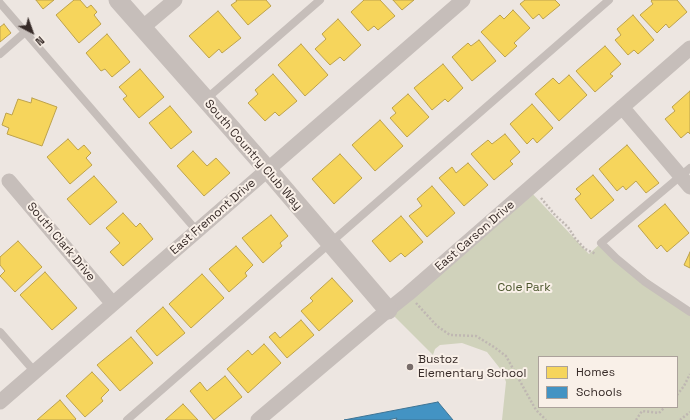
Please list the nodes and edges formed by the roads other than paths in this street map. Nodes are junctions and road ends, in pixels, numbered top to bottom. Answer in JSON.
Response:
{"nodes":[{"id":1,"x":118,"y":0,"type":"edge"},
{"id":2,"x":175,"y":0,"type":"edge"},
{"id":3,"x":320,"y":0,"type":"edge"},
{"id":4,"x":463,"y":0,"type":"edge"},
{"id":5,"x":609,"y":0,"type":"edge"},
{"id":6,"x":0,"y":4,"type":"edge"},
{"id":7,"x":142,"y":28,"type":"junction"},
{"id":8,"x":24,"y":33,"type":"junction"},
{"id":9,"x":690,"y":48,"type":"edge"},
{"id":10,"x":0,"y":54,"type":"edge"},
{"id":11,"x":205,"y":100,"type":"junction"},
{"id":12,"x":622,"y":107,"type":"junction"},
{"id":13,"x":268,"y":170,"type":"junction"},
{"id":14,"x":685,"y":172,"type":"edge"},
{"id":15,"x":9,"y":181,"type":"dead end"},
{"id":16,"x":690,"y":187,"type":"edge"},
{"id":17,"x":197,"y":231,"type":"junction"},
{"id":18,"x":329,"y":243,"type":"junction"},
{"id":19,"x":113,"y":304,"type":"junction"},
{"id":20,"x":388,"y":310,"type":"junction"},
{"id":21,"x":690,"y":312,"type":"edge"},
{"id":22,"x":0,"y":332,"type":"edge"},
{"id":23,"x":35,"y":372,"type":"junction"},
{"id":24,"x":0,"y":402,"type":"edge"},
{"id":25,"x":127,"y":420,"type":"edge"},
{"id":26,"x":258,"y":420,"type":"edge"}],
"edges":[{"from":1,"to":7,"type":"street","name":"South Country Club Way"},
{"from":2,"to":7,"type":"street"},
{"from":3,"to":11,"type":"lane"},
{"from":4,"to":13,"type":"street","name":"East Fremont Drive"},
{"from":5,"to":18,"type":"lane"},
{"from":6,"to":8,"type":"lane"},
{"from":7,"to":11,"type":"street","name":"South Country Club Way"},
{"from":8,"to":10,"type":"lane"},
{"from":8,"to":17,"type":"lane"},
{"from":9,"to":12,"type":"street","name":"East Carson Drive"},
{"from":11,"to":13,"type":"street","name":"South Country Club Way"},
{"from":12,"to":14,"type":"street"},
{"from":12,"to":20,"type":"street","name":"East Carson Drive"},
{"from":13,"to":17,"type":"street","name":"East Fremont Drive"},
{"from":13,"to":18,"type":"street","name":"South Country Club Way"},
{"from":14,"to":16,"type":"street"},
{"from":14,"to":21,"type":"lane"},
{"from":15,"to":19,"type":"street","name":"South Clark Drive"},
{"from":17,"to":19,"type":"street","name":"East Fremont Drive"},
{"from":18,"to":20,"type":"street","name":"South Country Club Way"},
{"from":18,"to":25,"type":"lane"},
{"from":19,"to":23,"type":"street","name":"East Fremont Drive"},
{"from":20,"to":26,"type":"street","name":"East Carson Drive"},
{"from":22,"to":23,"type":"lane"},
{"from":23,"to":24,"type":"street","name":"East Fremont Drive"}]}
